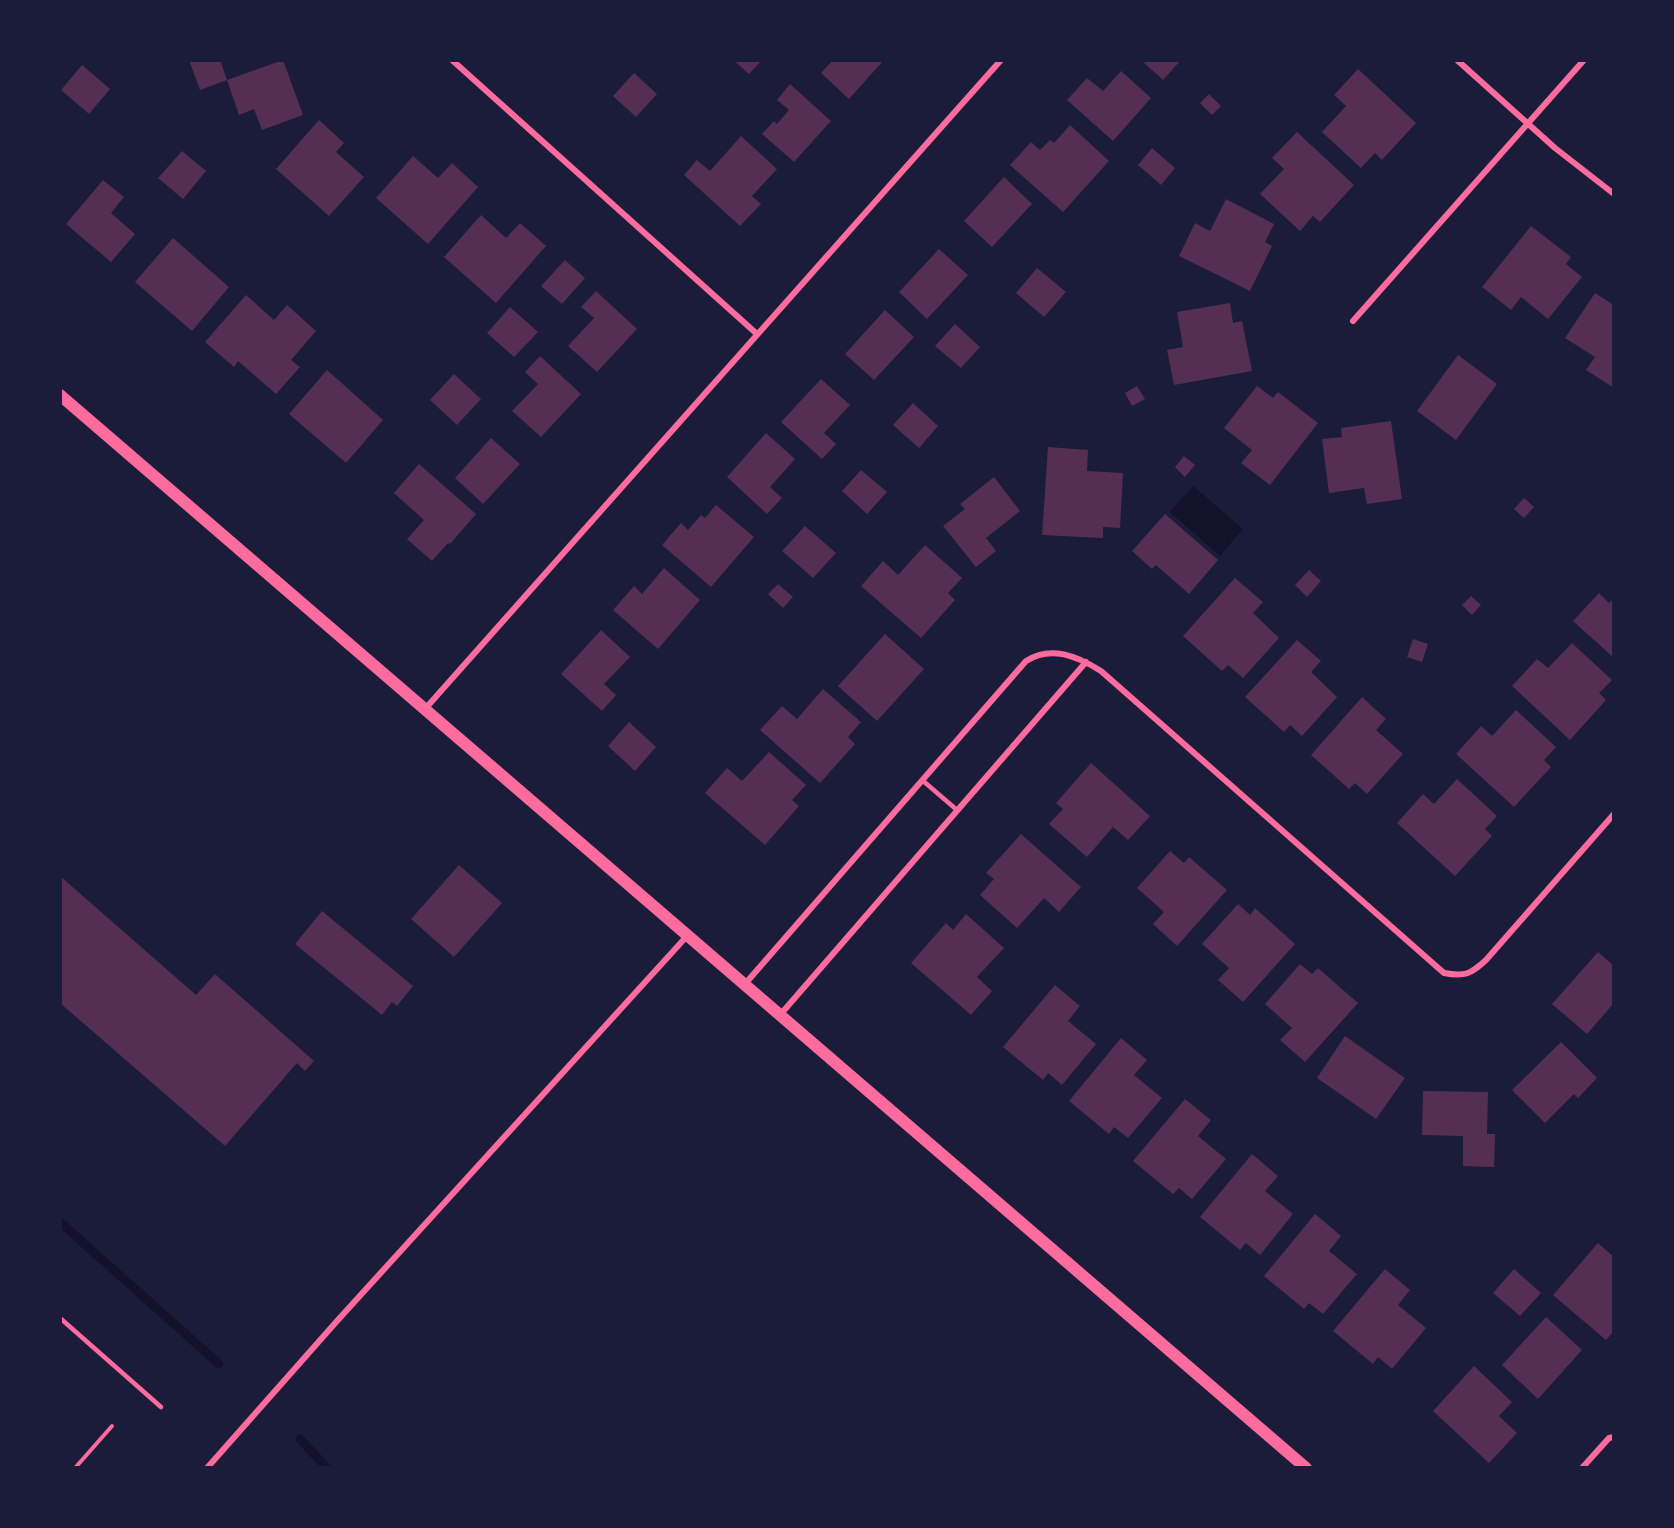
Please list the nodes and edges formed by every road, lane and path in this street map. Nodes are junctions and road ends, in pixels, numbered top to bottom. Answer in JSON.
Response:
{"nodes":[{"id":1,"x":452,"y":60,"type":"edge"},
{"id":2,"x":1001,"y":60,"type":"edge"},
{"id":3,"x":1456,"y":60,"type":"edge"},
{"id":4,"x":1584,"y":60,"type":"edge"},
{"id":5,"x":1528,"y":123,"type":"junction"},
{"id":6,"x":1614,"y":194,"type":"edge"},
{"id":7,"x":1353,"y":321,"type":"dead end"},
{"id":8,"x":758,"y":334,"type":"junction"},
{"id":9,"x":60,"y":394,"type":"edge"},
{"id":10,"x":1086,"y":662,"type":"junction"},
{"id":11,"x":425,"y":709,"type":"junction"},
{"id":12,"x":922,"y":780,"type":"junction"},
{"id":13,"x":957,"y":810,"type":"junction"},
{"id":14,"x":1614,"y":814,"type":"edge"},
{"id":15,"x":687,"y":936,"type":"junction"},
{"id":16,"x":744,"y":985,"type":"junction"},
{"id":17,"x":779,"y":1016,"type":"junction"},
{"id":18,"x":60,"y":1318,"type":"edge"},
{"id":19,"x":161,"y":1407,"type":"dead end"},
{"id":20,"x":112,"y":1426,"type":"dead end"},
{"id":21,"x":1614,"y":1437,"type":"edge"},
{"id":22,"x":75,"y":1468,"type":"edge"},
{"id":23,"x":207,"y":1468,"type":"edge"},
{"id":24,"x":1306,"y":1468,"type":"edge"},
{"id":25,"x":1582,"y":1468,"type":"edge"}],
"edges":[{"from":1,"to":8,"type":"street"},
{"from":2,"to":8,"type":"street"},
{"from":3,"to":5,"type":"street"},
{"from":4,"to":5,"type":"street"},
{"from":5,"to":6,"type":"street"},
{"from":5,"to":7,"type":"street"},
{"from":8,"to":11,"type":"street"},
{"from":9,"to":11,"type":"main road"},
{"from":10,"to":12,"type":"street"},
{"from":10,"to":13,"type":"street"},
{"from":10,"to":14,"type":"street"},
{"from":11,"to":15,"type":"main road"},
{"from":12,"to":13,"type":"lane"},
{"from":12,"to":16,"type":"street"},
{"from":13,"to":17,"type":"street"},
{"from":15,"to":16,"type":"main road"},
{"from":15,"to":23,"type":"street"},
{"from":16,"to":17,"type":"main road"},
{"from":17,"to":24,"type":"main road"},
{"from":18,"to":19,"type":"lane"},
{"from":20,"to":22,"type":"path"},
{"from":21,"to":25,"type":"street"}]}
